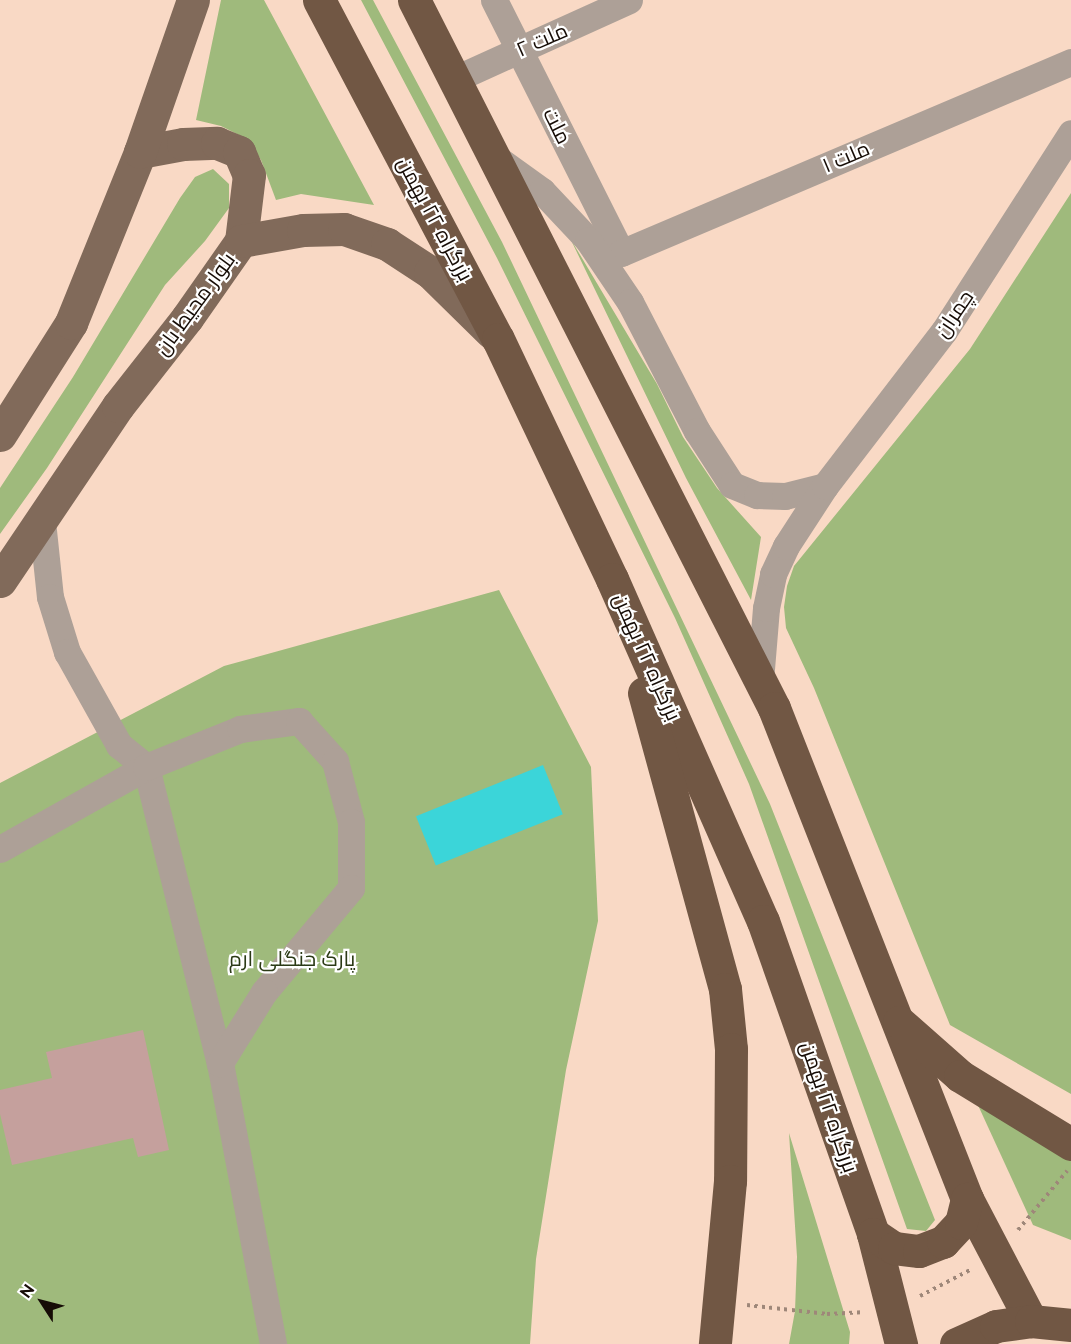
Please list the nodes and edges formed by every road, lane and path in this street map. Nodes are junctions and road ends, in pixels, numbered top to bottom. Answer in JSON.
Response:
{"nodes":[{"id":1,"x":193,"y":0,"type":"edge"},
{"id":2,"x":319,"y":0,"type":"edge"},
{"id":3,"x":414,"y":0,"type":"edge"},
{"id":4,"x":494,"y":0,"type":"edge"},
{"id":5,"x":629,"y":0,"type":"edge"},
{"id":6,"x":519,"y":50,"type":"junction"},
{"id":7,"x":1071,"y":62,"type":"edge"},
{"id":8,"x":454,"y":79,"type":"junction"},
{"id":9,"x":1071,"y":133,"type":"edge"},
{"id":10,"x":140,"y":152,"type":"junction"},
{"id":11,"x":495,"y":157,"type":"junction"},
{"id":12,"x":241,"y":241,"type":"junction"},
{"id":13,"x":621,"y":253,"type":"joint"},
{"id":14,"x":498,"y":339,"type":"junction"},
{"id":15,"x":0,"y":435,"type":"edge"},
{"id":16,"x":825,"y":486,"type":"junction"},
{"id":17,"x":42,"y":521,"type":"junction"},
{"id":18,"x":612,"y":579,"type":"junction"},
{"id":19,"x":0,"y":580,"type":"edge"},
{"id":20,"x":760,"y":681,"type":"junction"},
{"id":21,"x":146,"y":767,"type":"junction"},
{"id":22,"x":0,"y":849,"type":"edge"},
{"id":23,"x":895,"y":1018,"type":"junction"},
{"id":24,"x":220,"y":1064,"type":"junction"},
{"id":25,"x":1071,"y":1144,"type":"edge"},
{"id":26,"x":967,"y":1199,"type":"junction"},
{"id":27,"x":873,"y":1234,"type":"junction"},
{"id":28,"x":1031,"y":1321,"type":"junction"},
{"id":29,"x":1071,"y":1325,"type":"edge"},
{"id":30,"x":273,"y":1344,"type":"edge"},
{"id":31,"x":715,"y":1344,"type":"edge"},
{"id":32,"x":901,"y":1344,"type":"edge"},
{"id":33,"x":956,"y":1344,"type":"edge"}],
"edges":[{"from":1,"to":10,"type":"main road"},
{"from":2,"to":14,"type":"highway","name":"بزرگراه ۲۲ بهمن"},
{"from":3,"to":8,"type":"highway"},
{"from":4,"to":6,"type":"street","name":"ملت"},
{"from":5,"to":6,"type":"street","name":"ملت ۲"},
{"from":6,"to":8,"type":"street","name":"ملت ۲"},
{"from":6,"to":13,"type":"street","name":"ملت"},
{"from":7,"to":13,"type":"street","name":"ملت ۱"},
{"from":8,"to":11,"type":"highway"},
{"from":9,"to":16,"type":"street","name":"چمران"},
{"from":10,"to":12,"type":"main road"},
{"from":10,"to":15,"type":"main road"},
{"from":11,"to":16,"type":"street"},
{"from":11,"to":20,"type":"highway"},
{"from":12,"to":14,"type":"main road","name":"بلوار محیط بان"},
{"from":12,"to":17,"type":"main road","name":"بلوار محیط بان"},
{"from":14,"to":18,"type":"highway","name":"بزرگراه ۲۲ بهمن"},
{"from":16,"to":20,"type":"street","name":"چمران"},
{"from":17,"to":19,"type":"main road","name":"بلوار محیط بان"},
{"from":17,"to":21,"type":"street"},
{"from":18,"to":27,"type":"highway","name":"بزرگراه ۲۲ بهمن"},
{"from":18,"to":31,"type":"highway"},
{"from":20,"to":23,"type":"highway"},
{"from":21,"to":22,"type":"street"},
{"from":21,"to":24,"type":"street"},
{"from":21,"to":24,"type":"street"},
{"from":23,"to":25,"type":"highway"},
{"from":23,"to":26,"type":"highway"},
{"from":24,"to":30,"type":"street"},
{"from":26,"to":27,"type":"highway"},
{"from":26,"to":28,"type":"highway"},
{"from":27,"to":32,"type":"highway","name":"بزرگراه ۲۲ بهمن"},
{"from":28,"to":29,"type":"highway"},
{"from":28,"to":33,"type":"highway"}]}
